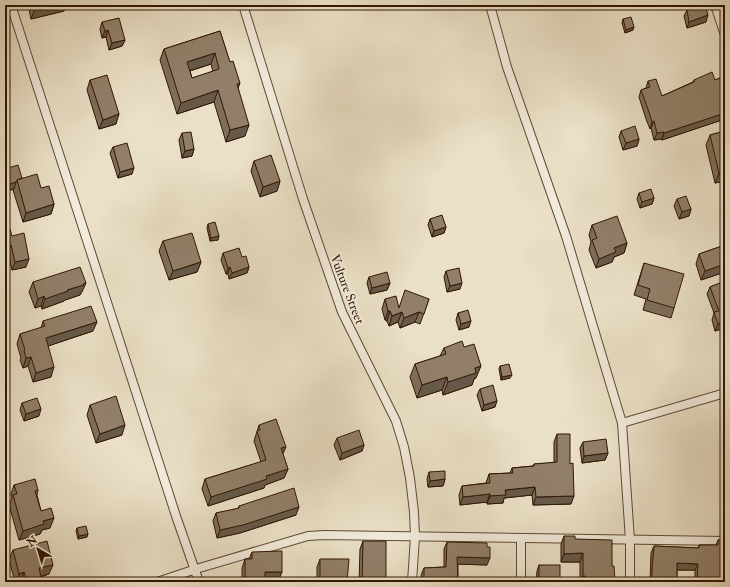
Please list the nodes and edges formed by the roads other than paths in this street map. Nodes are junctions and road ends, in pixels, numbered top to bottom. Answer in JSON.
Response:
{"nodes":[{"id":1,"x":11,"y":5,"type":"edge"},
{"id":2,"x":243,"y":5,"type":"edge"},
{"id":3,"x":490,"y":5,"type":"edge"},
{"id":4,"x":715,"y":5,"type":"edge"},
{"id":5,"x":725,"y":35,"type":"edge"},
{"id":6,"x":725,"y":393,"type":"edge"},
{"id":7,"x":622,"y":423,"type":"junction"},
{"id":8,"x":415,"y":537,"type":"junction"},
{"id":9,"x":521,"y":538,"type":"junction"},
{"id":10,"x":630,"y":540,"type":"junction"},
{"id":11,"x":725,"y":542,"type":"edge"},
{"id":12,"x":196,"y":569,"type":"junction"},
{"id":13,"x":157,"y":582,"type":"edge"},
{"id":14,"x":200,"y":582,"type":"edge"},
{"id":15,"x":412,"y":582,"type":"edge"},
{"id":16,"x":521,"y":582,"type":"edge"},
{"id":17,"x":630,"y":582,"type":"edge"}],
"edges":[{"from":1,"to":12,"type":"street"},
{"from":2,"to":8,"type":"street","name":"Vulture Street"},
{"from":3,"to":7,"type":"street"},
{"from":4,"to":5,"type":"street"},
{"from":6,"to":7,"type":"street"},
{"from":7,"to":10,"type":"street"},
{"from":8,"to":9,"type":"street"},
{"from":8,"to":12,"type":"street"},
{"from":8,"to":15,"type":"street","name":"Vulture Street"},
{"from":9,"to":10,"type":"street"},
{"from":9,"to":16,"type":"street"},
{"from":10,"to":11,"type":"street"},
{"from":10,"to":17,"type":"street"},
{"from":12,"to":13,"type":"street"},
{"from":12,"to":14,"type":"street"}]}
